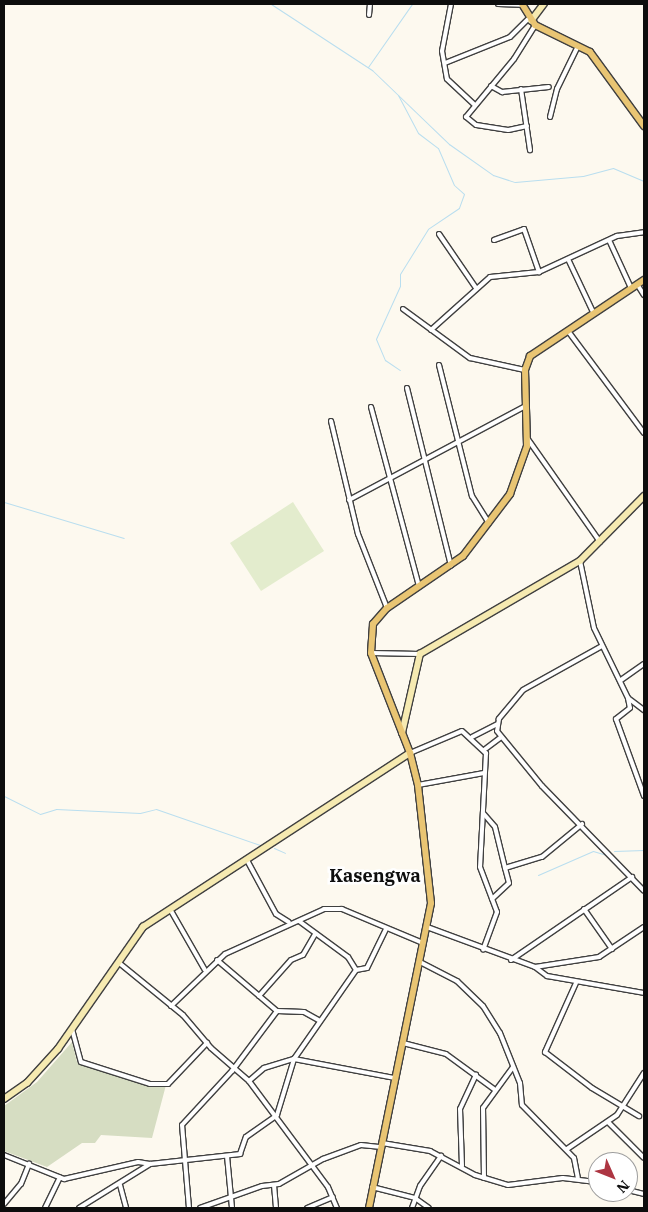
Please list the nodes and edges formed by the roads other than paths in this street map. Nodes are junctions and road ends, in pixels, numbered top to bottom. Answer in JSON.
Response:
{"nodes":[{"id":1,"x":370,"y":4,"type":"edge"},
{"id":2,"x":451,"y":4,"type":"edge"},
{"id":3,"x":498,"y":4,"type":"edge"},
{"id":4,"x":544,"y":4,"type":"edge"},
{"id":5,"x":522,"y":5,"type":"edge"},
{"id":6,"x":369,"y":15,"type":"dead end"},
{"id":7,"x":531,"y":21,"type":"junction"},
{"id":8,"x":579,"y":44,"type":"junction"},
{"id":9,"x":445,"y":63,"type":"junction"},
{"id":10,"x":491,"y":86,"type":"junction"},
{"id":11,"x":549,"y":87,"type":"dead end"},
{"id":12,"x":521,"y":89,"type":"junction"},
{"id":13,"x":475,"y":105,"type":"junction"},
{"id":14,"x":550,"y":117,"type":"dead end"},
{"id":15,"x":527,"y":126,"type":"junction"},
{"id":16,"x":644,"y":126,"type":"edge"},
{"id":17,"x":530,"y":150,"type":"dead end"},
{"id":18,"x":644,"y":232,"type":"edge"},
{"id":19,"x":439,"y":234,"type":"dead end"},
{"id":20,"x":494,"y":240,"type":"dead end"},
{"id":21,"x":609,"y":240,"type":"junction"},
{"id":22,"x":568,"y":259,"type":"junction"},
{"id":23,"x":539,"y":272,"type":"junction"},
{"id":24,"x":644,"y":280,"type":"edge"},
{"id":25,"x":634,"y":286,"type":"junction"},
{"id":26,"x":476,"y":288,"type":"junction"},
{"id":27,"x":644,"y":294,"type":"edge"},
{"id":28,"x":402,"y":310,"type":"dead end"},
{"id":29,"x":593,"y":312,"type":"junction"},
{"id":30,"x":431,"y":330,"type":"junction"},
{"id":31,"x":566,"y":330,"type":"junction"},
{"id":32,"x":439,"y":365,"type":"dead end"},
{"id":33,"x":525,"y":370,"type":"junction"},
{"id":34,"x":407,"y":388,"type":"dead end"},
{"id":35,"x":526,"y":406,"type":"junction"},
{"id":36,"x":371,"y":407,"type":"dead end"},
{"id":37,"x":331,"y":421,"type":"dead end"},
{"id":38,"x":644,"y":433,"type":"edge"},
{"id":39,"x":527,"y":438,"type":"junction"},
{"id":40,"x":458,"y":441,"type":"junction"},
{"id":41,"x":424,"y":459,"type":"junction"},
{"id":42,"x":388,"y":478,"type":"junction"},
{"id":43,"x":644,"y":496,"type":"edge"},
{"id":44,"x":349,"y":500,"type":"junction"},
{"id":45,"x":490,"y":524,"type":"junction"},
{"id":46,"x":600,"y":542,"type":"junction"},
{"id":47,"x":580,"y":561,"type":"junction"},
{"id":48,"x":451,"y":566,"type":"junction"},
{"id":49,"x":419,"y":587,"type":"junction"},
{"id":50,"x":387,"y":608,"type":"junction"},
{"id":51,"x":602,"y":646,"type":"junction"},
{"id":52,"x":372,"y":653,"type":"junction"},
{"id":53,"x":420,"y":654,"type":"junction"},
{"id":54,"x":644,"y":664,"type":"edge"},
{"id":55,"x":621,"y":680,"type":"junction"},
{"id":56,"x":628,"y":698,"type":"junction"},
{"id":57,"x":644,"y":710,"type":"edge"},
{"id":58,"x":496,"y":724,"type":"junction"},
{"id":59,"x":472,"y":737,"type":"junction"},
{"id":60,"x":501,"y":737,"type":"junction"},
{"id":61,"x":401,"y":738,"type":"junction"},
{"id":62,"x":484,"y":750,"type":"junction"},
{"id":63,"x":410,"y":753,"type":"junction"},
{"id":64,"x":484,"y":773,"type":"junction"},
{"id":65,"x":418,"y":784,"type":"junction"},
{"id":66,"x":644,"y":796,"type":"edge"},
{"id":67,"x":482,"y":813,"type":"junction"},
{"id":68,"x":582,"y":824,"type":"junction"},
{"id":69,"x":248,"y":862,"type":"junction"},
{"id":70,"x":505,"y":868,"type":"junction"},
{"id":71,"x":632,"y":876,"type":"junction"},
{"id":72,"x":644,"y":891,"type":"edge"},
{"id":73,"x":492,"y":899,"type":"junction"},
{"id":74,"x":170,"y":908,"type":"junction"},
{"id":75,"x":584,"y":908,"type":"junction"},
{"id":76,"x":299,"y":921,"type":"junction"},
{"id":77,"x":289,"y":922,"type":"junction"},
{"id":78,"x":427,"y":927,"type":"junction"},
{"id":79,"x":644,"y":927,"type":"edge"},
{"id":80,"x":386,"y":929,"type":"junction"},
{"id":81,"x":315,"y":934,"type":"junction"},
{"id":82,"x":423,"y":943,"type":"junction"},
{"id":83,"x":612,"y":949,"type":"junction"},
{"id":84,"x":483,"y":950,"type":"junction"},
{"id":85,"x":217,"y":960,"type":"junction"},
{"id":86,"x":510,"y":960,"type":"junction"},
{"id":87,"x":118,"y":962,"type":"junction"},
{"id":88,"x":420,"y":962,"type":"junction"},
{"id":89,"x":535,"y":966,"type":"junction"},
{"id":90,"x":205,"y":970,"type":"junction"},
{"id":91,"x":356,"y":970,"type":"junction"},
{"id":92,"x":576,"y":983,"type":"junction"},
{"id":93,"x":644,"y":993,"type":"edge"},
{"id":94,"x":259,"y":996,"type":"junction"},
{"id":95,"x":171,"y":1006,"type":"junction"},
{"id":96,"x":277,"y":1011,"type":"junction"},
{"id":97,"x":320,"y":1021,"type":"junction"},
{"id":98,"x":72,"y":1029,"type":"junction"},
{"id":99,"x":207,"y":1042,"type":"junction"},
{"id":100,"x":403,"y":1043,"type":"junction"},
{"id":101,"x":294,"y":1059,"type":"junction"},
{"id":102,"x":233,"y":1066,"type":"junction"},
{"id":103,"x":513,"y":1068,"type":"junction"},
{"id":104,"x":644,"y":1073,"type":"edge"},
{"id":105,"x":476,"y":1075,"type":"junction"},
{"id":106,"x":395,"y":1078,"type":"junction"},
{"id":107,"x":248,"y":1080,"type":"junction"},
{"id":108,"x":494,"y":1089,"type":"junction"},
{"id":109,"x":4,"y":1099,"type":"edge"},
{"id":110,"x":623,"y":1108,"type":"junction"},
{"id":111,"x":276,"y":1115,"type":"junction"},
{"id":112,"x":639,"y":1116,"type":"dead end"},
{"id":113,"x":609,"y":1123,"type":"junction"},
{"id":114,"x":380,"y":1145,"type":"junction"},
{"id":115,"x":567,"y":1150,"type":"junction"},
{"id":116,"x":4,"y":1155,"type":"edge"},
{"id":117,"x":227,"y":1156,"type":"junction"},
{"id":118,"x":441,"y":1156,"type":"junction"},
{"id":119,"x":644,"y":1158,"type":"edge"},
{"id":120,"x":182,"y":1159,"type":"junction"},
{"id":121,"x":29,"y":1164,"type":"junction"},
{"id":122,"x":150,"y":1164,"type":"junction"},
{"id":123,"x":312,"y":1165,"type":"junction"},
{"id":124,"x":462,"y":1166,"type":"junction"},
{"id":125,"x":60,"y":1177,"type":"junction"},
{"id":126,"x":484,"y":1178,"type":"junction"},
{"id":127,"x":578,"y":1178,"type":"junction"},
{"id":128,"x":588,"y":1180,"type":"edge"},
{"id":129,"x":120,"y":1185,"type":"junction"},
{"id":130,"x":274,"y":1185,"type":"junction"},
{"id":131,"x":372,"y":1186,"type":"junction"},
{"id":132,"x":332,"y":1196,"type":"junction"},
{"id":133,"x":415,"y":1198,"type":"junction"},
{"id":134,"x":230,"y":1200,"type":"junction"},
{"id":135,"x":4,"y":1204,"type":"edge"},
{"id":136,"x":45,"y":1208,"type":"edge"},
{"id":137,"x":80,"y":1208,"type":"edge"},
{"id":138,"x":126,"y":1208,"type":"edge"},
{"id":139,"x":189,"y":1208,"type":"edge"},
{"id":140,"x":200,"y":1208,"type":"edge"},
{"id":141,"x":232,"y":1208,"type":"edge"},
{"id":142,"x":276,"y":1208,"type":"edge"},
{"id":143,"x":307,"y":1208,"type":"edge"},
{"id":144,"x":337,"y":1208,"type":"edge"},
{"id":145,"x":370,"y":1208,"type":"edge"},
{"id":146,"x":412,"y":1208,"type":"edge"},
{"id":147,"x":429,"y":1208,"type":"edge"}],
"edges":[{"from":1,"to":6,"type":"street"},
{"from":2,"to":9,"type":"street"},
{"from":3,"to":5,"type":"street"},
{"from":4,"to":7,"type":"street"},
{"from":5,"to":7,"type":"main road"},
{"from":7,"to":8,"type":"main road"},
{"from":7,"to":9,"type":"street"},
{"from":7,"to":10,"type":"street"},
{"from":8,"to":14,"type":"street"},
{"from":8,"to":16,"type":"main road"},
{"from":9,"to":13,"type":"street"},
{"from":10,"to":12,"type":"street"},
{"from":10,"to":13,"type":"street"},
{"from":11,"to":12,"type":"street"},
{"from":12,"to":15,"type":"street"},
{"from":13,"to":15,"type":"street"},
{"from":15,"to":17,"type":"street"},
{"from":18,"to":21,"type":"street"},
{"from":19,"to":26,"type":"street"},
{"from":20,"to":23,"type":"street"},
{"from":21,"to":22,"type":"street"},
{"from":21,"to":25,"type":"street"},
{"from":22,"to":23,"type":"street"},
{"from":22,"to":29,"type":"street"},
{"from":23,"to":26,"type":"street"},
{"from":24,"to":25,"type":"main road"},
{"from":25,"to":27,"type":"street"},
{"from":25,"to":29,"type":"main road"},
{"from":26,"to":30,"type":"street"},
{"from":28,"to":30,"type":"street"},
{"from":29,"to":31,"type":"main road"},
{"from":30,"to":33,"type":"street"},
{"from":31,"to":33,"type":"main road"},
{"from":31,"to":38,"type":"street"},
{"from":32,"to":40,"type":"street"},
{"from":33,"to":35,"type":"main road"},
{"from":34,"to":41,"type":"street"},
{"from":35,"to":39,"type":"main road"},
{"from":35,"to":40,"type":"street"},
{"from":36,"to":42,"type":"street"},
{"from":37,"to":44,"type":"street"},
{"from":39,"to":45,"type":"main road"},
{"from":39,"to":46,"type":"street"},
{"from":40,"to":41,"type":"street"},
{"from":40,"to":45,"type":"street"},
{"from":41,"to":42,"type":"street"},
{"from":41,"to":48,"type":"street"},
{"from":42,"to":44,"type":"street"},
{"from":42,"to":49,"type":"street"},
{"from":43,"to":46,"type":"street"},
{"from":44,"to":50,"type":"street"},
{"from":45,"to":48,"type":"main road"},
{"from":46,"to":47,"type":"street"},
{"from":47,"to":51,"type":"street"},
{"from":47,"to":53,"type":"street"},
{"from":48,"to":49,"type":"main road"},
{"from":49,"to":50,"type":"main road"},
{"from":50,"to":52,"type":"main road"},
{"from":51,"to":55,"type":"street"},
{"from":51,"to":58,"type":"street"},
{"from":52,"to":53,"type":"street"},
{"from":52,"to":61,"type":"main road"},
{"from":53,"to":61,"type":"street"},
{"from":54,"to":55,"type":"street"},
{"from":55,"to":56,"type":"street"},
{"from":56,"to":57,"type":"street"},
{"from":56,"to":66,"type":"street"},
{"from":58,"to":59,"type":"street"},
{"from":58,"to":60,"type":"street"},
{"from":59,"to":62,"type":"street"},
{"from":59,"to":63,"type":"street"},
{"from":60,"to":62,"type":"street"},
{"from":60,"to":68,"type":"street"},
{"from":61,"to":63,"type":"main road"},
{"from":62,"to":64,"type":"street"},
{"from":63,"to":65,"type":"main road"},
{"from":63,"to":69,"type":"street"},
{"from":64,"to":65,"type":"street"},
{"from":64,"to":67,"type":"street"},
{"from":65,"to":78,"type":"main road"},
{"from":67,"to":70,"type":"street"},
{"from":67,"to":73,"type":"street"},
{"from":68,"to":70,"type":"street"},
{"from":68,"to":71,"type":"street"},
{"from":69,"to":74,"type":"street"},
{"from":69,"to":77,"type":"street"},
{"from":70,"to":73,"type":"street"},
{"from":71,"to":72,"type":"street"},
{"from":71,"to":75,"type":"street"},
{"from":73,"to":84,"type":"street"},
{"from":74,"to":87,"type":"street"},
{"from":74,"to":90,"type":"street"},
{"from":75,"to":83,"type":"street"},
{"from":75,"to":86,"type":"street"},
{"from":76,"to":77,"type":"street"},
{"from":76,"to":80,"type":"street"},
{"from":76,"to":81,"type":"street"},
{"from":77,"to":85,"type":"street"},
{"from":78,"to":82,"type":"main road"},
{"from":78,"to":84,"type":"street"},
{"from":79,"to":83,"type":"street"},
{"from":80,"to":82,"type":"street"},
{"from":80,"to":91,"type":"street"},
{"from":81,"to":91,"type":"street"},
{"from":81,"to":94,"type":"street"},
{"from":82,"to":88,"type":"main road"},
{"from":83,"to":89,"type":"street"},
{"from":84,"to":86,"type":"street"},
{"from":85,"to":90,"type":"street"},
{"from":85,"to":94,"type":"street"},
{"from":86,"to":89,"type":"street"},
{"from":87,"to":95,"type":"street"},
{"from":87,"to":98,"type":"street"},
{"from":88,"to":100,"type":"main road"},
{"from":88,"to":103,"type":"street"},
{"from":89,"to":92,"type":"street"},
{"from":90,"to":95,"type":"street"},
{"from":91,"to":97,"type":"street"},
{"from":92,"to":93,"type":"street"},
{"from":92,"to":110,"type":"street"},
{"from":94,"to":96,"type":"street"},
{"from":95,"to":99,"type":"street"},
{"from":96,"to":97,"type":"street"},
{"from":96,"to":102,"type":"street"},
{"from":97,"to":101,"type":"street"},
{"from":98,"to":99,"type":"street"},
{"from":98,"to":109,"type":"street"},
{"from":99,"to":102,"type":"street"},
{"from":100,"to":105,"type":"street"},
{"from":100,"to":106,"type":"main road"},
{"from":101,"to":106,"type":"street"},
{"from":101,"to":107,"type":"street"},
{"from":101,"to":111,"type":"street"},
{"from":102,"to":107,"type":"street"},
{"from":102,"to":120,"type":"street"},
{"from":103,"to":108,"type":"street"},
{"from":103,"to":115,"type":"street"},
{"from":104,"to":110,"type":"street"},
{"from":105,"to":108,"type":"street"},
{"from":105,"to":124,"type":"street"},
{"from":106,"to":114,"type":"main road"},
{"from":107,"to":111,"type":"street"},
{"from":108,"to":126,"type":"street"},
{"from":110,"to":112,"type":"street"},
{"from":110,"to":113,"type":"street"},
{"from":111,"to":117,"type":"street"},
{"from":111,"to":123,"type":"street"},
{"from":113,"to":115,"type":"street"},
{"from":113,"to":119,"type":"street"},
{"from":114,"to":118,"type":"street"},
{"from":114,"to":123,"type":"street"},
{"from":114,"to":131,"type":"main road"},
{"from":115,"to":127,"type":"street"},
{"from":116,"to":121,"type":"street"},
{"from":117,"to":120,"type":"street"},
{"from":117,"to":134,"type":"street"},
{"from":118,"to":124,"type":"street"},
{"from":118,"to":133,"type":"street"},
{"from":120,"to":122,"type":"street"},
{"from":120,"to":139,"type":"street"},
{"from":121,"to":125,"type":"street"},
{"from":121,"to":135,"type":"street"},
{"from":122,"to":125,"type":"street"},
{"from":122,"to":129,"type":"street"},
{"from":123,"to":130,"type":"street"},
{"from":123,"to":132,"type":"street"},
{"from":124,"to":126,"type":"street"},
{"from":125,"to":136,"type":"street"},
{"from":126,"to":127,"type":"street"},
{"from":127,"to":128,"type":"street"},
{"from":129,"to":137,"type":"street"},
{"from":129,"to":138,"type":"street"},
{"from":130,"to":134,"type":"street"},
{"from":130,"to":142,"type":"street"},
{"from":131,"to":133,"type":"street"},
{"from":131,"to":145,"type":"main road"},
{"from":132,"to":143,"type":"street"},
{"from":132,"to":144,"type":"street"},
{"from":133,"to":146,"type":"street"},
{"from":133,"to":147,"type":"street"},
{"from":134,"to":140,"type":"street"},
{"from":134,"to":141,"type":"street"}]}
